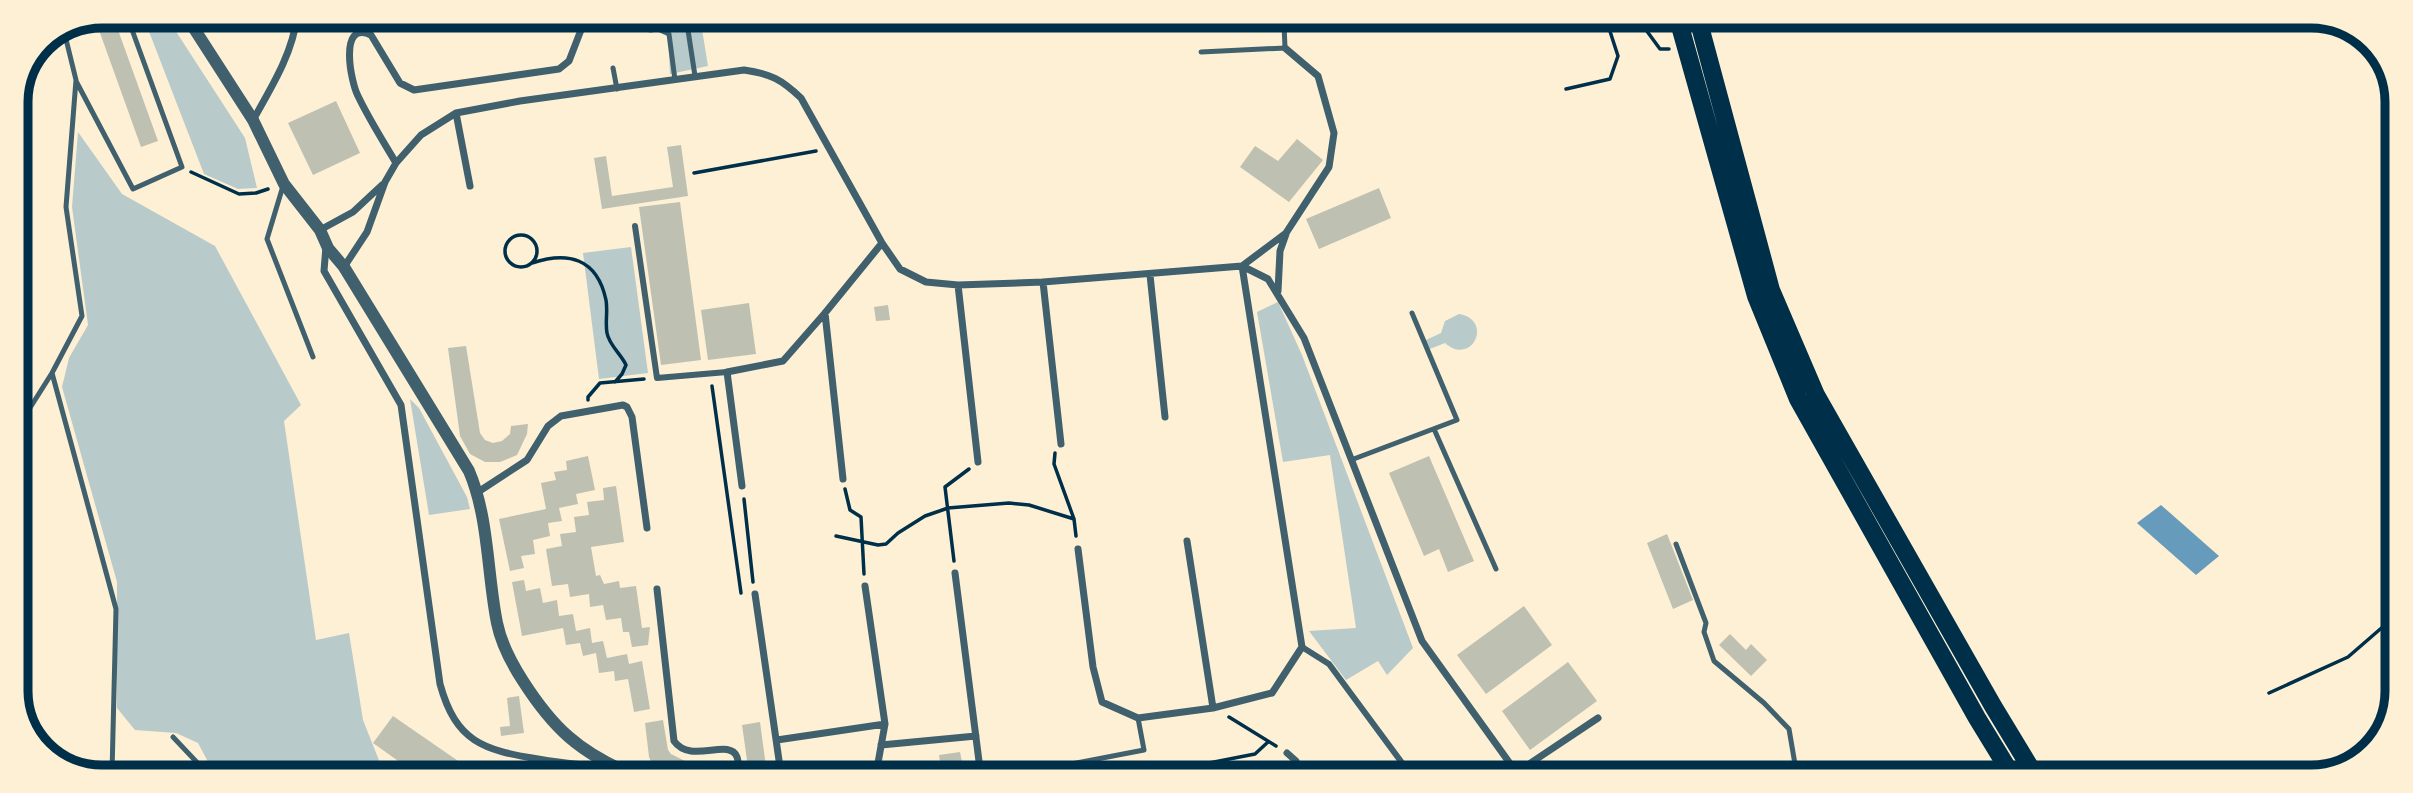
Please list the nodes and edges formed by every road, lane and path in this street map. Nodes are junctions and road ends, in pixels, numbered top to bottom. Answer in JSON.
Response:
{"nodes":[{"id":1,"x":131,"y":28,"type":"edge"},
{"id":2,"x":194,"y":28,"type":"edge"},
{"id":3,"x":294,"y":28,"type":"edge"},
{"id":4,"x":582,"y":28,"type":"edge"},
{"id":5,"x":688,"y":28,"type":"edge"},
{"id":6,"x":1170,"y":28,"type":"edge"},
{"id":7,"x":1193,"y":28,"type":"edge"},
{"id":8,"x":1284,"y":28,"type":"edge"},
{"id":9,"x":1609,"y":28,"type":"edge"},
{"id":10,"x":1645,"y":28,"type":"edge"},
{"id":11,"x":1680,"y":28,"type":"edge"},
{"id":12,"x":1700,"y":28,"type":"edge"},
{"id":13,"x":650,"y":30,"type":"dead end"},
{"id":14,"x":65,"y":38,"type":"edge"},
{"id":15,"x":1285,"y":48,"type":"junction"},
{"id":16,"x":1685,"y":48,"type":"junction"},
{"id":17,"x":1201,"y":52,"type":"dead end"},
{"id":18,"x":613,"y":68,"type":"dead end"},
{"id":19,"x":695,"y":76,"type":"junction"},
{"id":20,"x":76,"y":80,"type":"junction"},
{"id":21,"x":675,"y":80,"type":"junction"},
{"id":22,"x":617,"y":89,"type":"junction"},
{"id":23,"x":1566,"y":89,"type":"dead end"},
{"id":24,"x":456,"y":113,"type":"junction"},
{"id":25,"x":253,"y":120,"type":"junction"},
{"id":26,"x":825,"y":141,"type":"junction"},
{"id":27,"x":396,"y":163,"type":"junction"},
{"id":28,"x":694,"y":173,"type":"dead end"},
{"id":29,"x":199,"y":178,"type":"dead end"},
{"id":30,"x":385,"y":182,"type":"junction"},
{"id":31,"x":284,"y":184,"type":"junction"},
{"id":32,"x":471,"y":187,"type":"dead end"},
{"id":33,"x":256,"y":193,"type":"dead end"},
{"id":34,"x":635,"y":226,"type":"dead end"},
{"id":35,"x":320,"y":230,"type":"junction"},
{"id":36,"x":1286,"y":233,"type":"junction"},
{"id":37,"x":882,"y":243,"type":"junction"},
{"id":38,"x":326,"y":245,"type":"junction"},
{"id":39,"x":532,"y":263,"type":"junction"},
{"id":40,"x":1242,"y":266,"type":"junction"},
{"id":41,"x":344,"y":267,"type":"junction"},
{"id":42,"x":1150,"y":275,"type":"junction"},
{"id":43,"x":1043,"y":282,"type":"junction"},
{"id":44,"x":958,"y":285,"type":"junction"},
{"id":45,"x":1278,"y":292,"type":"junction"},
{"id":46,"x":825,"y":313,"type":"junction"},
{"id":47,"x":1412,"y":313,"type":"dead end"},
{"id":48,"x":313,"y":357,"type":"dead end"},
{"id":49,"x":727,"y":372,"type":"junction"},
{"id":50,"x":52,"y":373,"type":"junction"},
{"id":51,"x":710,"y":373,"type":"junction"},
{"id":52,"x":657,"y":378,"type":"junction"},
{"id":53,"x":615,"y":382,"type":"junction"},
{"id":54,"x":28,"y":409,"type":"edge"},
{"id":55,"x":587,"y":411,"type":"junction"},
{"id":56,"x":1165,"y":417,"type":"dead end"},
{"id":57,"x":1434,"y":429,"type":"junction"},
{"id":58,"x":1061,"y":444,"type":"joint"},
{"id":59,"x":1351,"y":460,"type":"junction"},
{"id":60,"x":978,"y":462,"type":"joint"},
{"id":61,"x":843,"y":479,"type":"joint"},
{"id":62,"x":742,"y":486,"type":"joint"},
{"id":63,"x":478,"y":492,"type":"junction"},
{"id":64,"x":948,"y":508,"type":"junction"},
{"id":65,"x":1074,"y":519,"type":"junction"},
{"id":66,"x":647,"y":528,"type":"dead end"},
{"id":67,"x":836,"y":536,"type":"dead end"},
{"id":68,"x":1186,"y":541,"type":"dead end"},
{"id":69,"x":861,"y":543,"type":"junction"},
{"id":70,"x":1676,"y":544,"type":"dead end"},
{"id":71,"x":1078,"y":549,"type":"joint"},
{"id":72,"x":1496,"y":569,"type":"dead end"},
{"id":73,"x":955,"y":573,"type":"joint"},
{"id":74,"x":865,"y":586,"type":"joint"},
{"id":75,"x":657,"y":589,"type":"dead end"},
{"id":76,"x":741,"y":593,"type":"dead end"},
{"id":77,"x":755,"y":594,"type":"joint"},
{"id":78,"x":2385,"y":625,"type":"edge"},
{"id":79,"x":1302,"y":647,"type":"junction"},
{"id":80,"x":2269,"y":693,"type":"dead end"},
{"id":81,"x":1213,"y":708,"type":"junction"},
{"id":82,"x":1138,"y":718,"type":"junction"},
{"id":83,"x":1598,"y":718,"type":"dead end"},
{"id":84,"x":885,"y":724,"type":"junction"},
{"id":85,"x":976,"y":736,"type":"junction"},
{"id":86,"x":173,"y":737,"type":"dead end"},
{"id":87,"x":777,"y":740,"type":"junction"},
{"id":88,"x":1268,"y":742,"type":"junction"},
{"id":89,"x":881,"y":745,"type":"junction"},
{"id":90,"x":1287,"y":752,"type":"joint"},
{"id":91,"x":112,"y":765,"type":"edge"},
{"id":92,"x":199,"y":765,"type":"edge"},
{"id":93,"x":574,"y":765,"type":"edge"},
{"id":94,"x":610,"y":765,"type":"edge"},
{"id":95,"x":738,"y":765,"type":"edge"},
{"id":96,"x":781,"y":765,"type":"edge"},
{"id":97,"x":878,"y":765,"type":"edge"},
{"id":98,"x":980,"y":765,"type":"edge"},
{"id":99,"x":1066,"y":765,"type":"edge"},
{"id":100,"x":1195,"y":765,"type":"edge"},
{"id":101,"x":1297,"y":765,"type":"edge"},
{"id":102,"x":1404,"y":765,"type":"edge"},
{"id":103,"x":1509,"y":765,"type":"edge"},
{"id":104,"x":1528,"y":765,"type":"edge"},
{"id":105,"x":1796,"y":765,"type":"edge"},
{"id":106,"x":2006,"y":765,"type":"edge"},
{"id":107,"x":2029,"y":765,"type":"edge"}],
"edges":[{"from":1,"to":20,"type":"lane"},
{"from":2,"to":25,"type":"street"},
{"from":3,"to":25,"type":"street"},
{"from":4,"to":27,"type":"street"},
{"from":5,"to":19,"type":"lane"},
{"from":6,"to":7,"type":"lane"},
{"from":8,"to":15,"type":"lane"},
{"from":9,"to":23,"type":"path"},
{"from":10,"to":16,"type":"path"},
{"from":11,"to":16,"type":"highway"},
{"from":12,"to":107,"type":"highway"},
{"from":13,"to":21,"type":"lane"},
{"from":14,"to":20,"type":"lane"},
{"from":15,"to":17,"type":"lane"},
{"from":15,"to":36,"type":"street"},
{"from":16,"to":106,"type":"highway"},
{"from":18,"to":22,"type":"lane"},
{"from":19,"to":21,"type":"street"},
{"from":19,"to":26,"type":"street"},
{"from":20,"to":50,"type":"lane"},
{"from":21,"to":22,"type":"street"},
{"from":22,"to":24,"type":"street"},
{"from":24,"to":27,"type":"street"},
{"from":24,"to":32,"type":"street"},
{"from":25,"to":31,"type":"street"},
{"from":26,"to":28,"type":"path"},
{"from":26,"to":37,"type":"street"},
{"from":27,"to":30,"type":"street"},
{"from":29,"to":33,"type":"path"},
{"from":30,"to":35,"type":"street"},
{"from":30,"to":41,"type":"street"},
{"from":31,"to":35,"type":"street"},
{"from":31,"to":48,"type":"lane"},
{"from":34,"to":52,"type":"street"},
{"from":35,"to":38,"type":"street"},
{"from":36,"to":40,"type":"street"},
{"from":36,"to":45,"type":"street"},
{"from":37,"to":44,"type":"street"},
{"from":37,"to":46,"type":"street"},
{"from":38,"to":41,"type":"street"},
{"from":38,"to":93,"type":"street"},
{"from":39,"to":39,"type":"path"},
{"from":39,"to":53,"type":"path"},
{"from":40,"to":42,"type":"street"},
{"from":40,"to":45,"type":"street"},
{"from":40,"to":79,"type":"street"},
{"from":41,"to":63,"type":"street"},
{"from":42,"to":43,"type":"street"},
{"from":42,"to":56,"type":"street"},
{"from":43,"to":44,"type":"street"},
{"from":43,"to":58,"type":"street"},
{"from":44,"to":60,"type":"street"},
{"from":45,"to":59,"type":"street"},
{"from":46,"to":49,"type":"street"},
{"from":46,"to":61,"type":"street"},
{"from":47,"to":57,"type":"lane"},
{"from":49,"to":51,"type":"street"},
{"from":49,"to":62,"type":"street"},
{"from":50,"to":54,"type":"lane"},
{"from":50,"to":91,"type":"lane"},
{"from":51,"to":52,"type":"street"},
{"from":51,"to":76,"type":"path"},
{"from":52,"to":53,"type":"path"},
{"from":53,"to":55,"type":"path"},
{"from":55,"to":63,"type":"street"},
{"from":55,"to":66,"type":"street"},
{"from":57,"to":59,"type":"lane"},
{"from":57,"to":72,"type":"lane"},
{"from":58,"to":65,"type":"path"},
{"from":59,"to":103,"type":"street"},
{"from":60,"to":64,"type":"path"},
{"from":61,"to":69,"type":"path"},
{"from":62,"to":77,"type":"path"},
{"from":63,"to":94,"type":"street"},
{"from":64,"to":65,"type":"path"},
{"from":64,"to":69,"type":"path"},
{"from":64,"to":73,"type":"path"},
{"from":65,"to":71,"type":"path"},
{"from":67,"to":69,"type":"path"},
{"from":68,"to":81,"type":"street"},
{"from":69,"to":74,"type":"path"},
{"from":70,"to":105,"type":"lane"},
{"from":71,"to":82,"type":"street"},
{"from":73,"to":85,"type":"street"},
{"from":74,"to":84,"type":"street"},
{"from":75,"to":95,"type":"street"},
{"from":77,"to":87,"type":"street"},
{"from":78,"to":80,"type":"path"},
{"from":79,"to":81,"type":"street"},
{"from":79,"to":102,"type":"street"},
{"from":81,"to":82,"type":"street"},
{"from":81,"to":88,"type":"path"},
{"from":82,"to":99,"type":"lane"},
{"from":83,"to":104,"type":"street"},
{"from":84,"to":87,"type":"street"},
{"from":84,"to":89,"type":"street"},
{"from":85,"to":89,"type":"street"},
{"from":85,"to":98,"type":"street"},
{"from":86,"to":92,"type":"lane"},
{"from":87,"to":96,"type":"street"},
{"from":88,"to":90,"type":"path"},
{"from":88,"to":100,"type":"path"},
{"from":89,"to":97,"type":"street"},
{"from":90,"to":101,"type":"street"}]}
